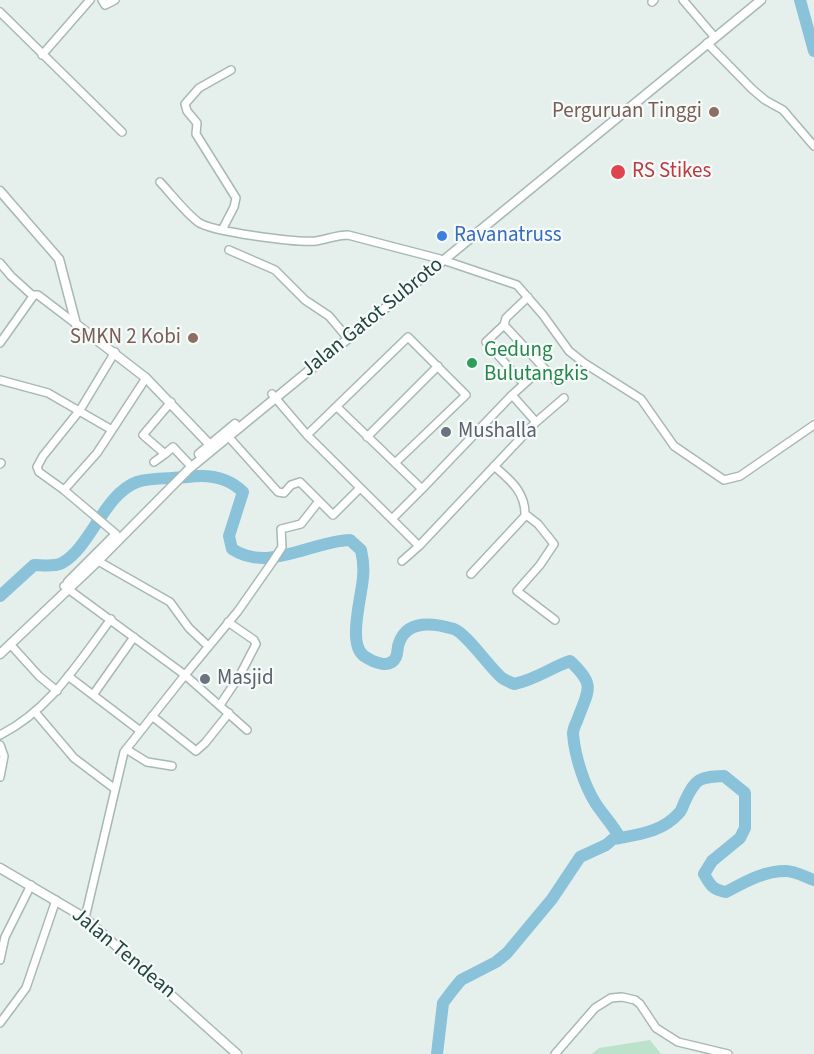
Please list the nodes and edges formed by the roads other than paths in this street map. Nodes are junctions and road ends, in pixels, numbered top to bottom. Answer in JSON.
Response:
{"nodes":[{"id":1,"x":102,"y":0,"type":"edge"},
{"id":2,"x":115,"y":0,"type":"edge"},
{"id":3,"x":683,"y":0,"type":"edge"},
{"id":4,"x":752,"y":0,"type":"edge"},
{"id":5,"x":761,"y":0,"type":"edge"},
{"id":6,"x":86,"y":1,"type":"edge"},
{"id":7,"x":0,"y":12,"type":"edge"},
{"id":8,"x":712,"y":33,"type":"junction"},
{"id":9,"x":707,"y":43,"type":"junction"},
{"id":10,"x":42,"y":55,"type":"junction"},
{"id":11,"x":231,"y":70,"type":"dead end"},
{"id":12,"x":122,"y":132,"type":"dead end"},
{"id":13,"x":814,"y":146,"type":"edge"},
{"id":14,"x":160,"y":182,"type":"dead end"},
{"id":15,"x":0,"y":191,"type":"edge"},
{"id":16,"x":222,"y":230,"type":"junction"},
{"id":17,"x":229,"y":250,"type":"dead end"},
{"id":18,"x":442,"y":260,"type":"junction"},
{"id":19,"x":0,"y":263,"type":"edge"},
{"id":20,"x":33,"y":296,"type":"junction"},
{"id":21,"x":528,"y":297,"type":"junction"},
{"id":22,"x":76,"y":324,"type":"junction"},
{"id":23,"x":504,"y":325,"type":"junction"},
{"id":24,"x":3,"y":333,"type":"edge"},
{"id":25,"x":345,"y":335,"type":"junction"},
{"id":26,"x":0,"y":343,"type":"edge"},
{"id":27,"x":115,"y":352,"type":"junction"},
{"id":28,"x":438,"y":366,"type":"junction"},
{"id":29,"x":543,"y":367,"type":"junction"},
{"id":30,"x":146,"y":378,"type":"junction"},
{"id":31,"x":0,"y":380,"type":"edge"},
{"id":32,"x":556,"y":381,"type":"dead end"},
{"id":33,"x":524,"y":384,"type":"junction"},
{"id":34,"x":512,"y":395,"type":"junction"},
{"id":35,"x":274,"y":396,"type":"junction"},
{"id":36,"x":564,"y":398,"type":"dead end"},
{"id":37,"x":171,"y":402,"type":"junction"},
{"id":38,"x":337,"y":407,"type":"junction"},
{"id":39,"x":80,"y":410,"type":"junction"},
{"id":40,"x":536,"y":422,"type":"junction"},
{"id":41,"x":814,"y":425,"type":"edge"},
{"id":42,"x":112,"y":430,"type":"junction"},
{"id":43,"x":226,"y":434,"type":"junction"},
{"id":44,"x":307,"y":435,"type":"junction"},
{"id":45,"x":368,"y":436,"type":"junction"},
{"id":46,"x":212,"y":446,"type":"junction"},
{"id":47,"x":165,"y":454,"type":"junction"},
{"id":48,"x":154,"y":462,"type":"dead end"},
{"id":49,"x":395,"y":462,"type":"junction"},
{"id":50,"x":188,"y":466,"type":"junction"},
{"id":51,"x":494,"y":466,"type":"junction"},
{"id":52,"x":175,"y":479,"type":"junction"},
{"id":53,"x":360,"y":488,"type":"junction"},
{"id":54,"x":422,"y":489,"type":"junction"},
{"id":55,"x":64,"y":490,"type":"junction"},
{"id":56,"x":319,"y":501,"type":"junction"},
{"id":57,"x":525,"y":514,"type":"junction"},
{"id":58,"x":392,"y":519,"type":"junction"},
{"id":59,"x":114,"y":532,"type":"junction"},
{"id":60,"x":419,"y":546,"type":"junction"},
{"id":61,"x":98,"y":561,"type":"junction"},
{"id":62,"x":402,"y":561,"type":"dead end"},
{"id":63,"x":471,"y":574,"type":"dead end"},
{"id":64,"x":66,"y":588,"type":"junction"},
{"id":65,"x":111,"y":619,"type":"junction"},
{"id":66,"x":555,"y":620,"type":"dead end"},
{"id":67,"x":228,"y":622,"type":"junction"},
{"id":68,"x":134,"y":637,"type":"junction"},
{"id":69,"x":10,"y":644,"type":"junction"},
{"id":70,"x":0,"y":646,"type":"edge"},
{"id":71,"x":208,"y":646,"type":"junction"},
{"id":72,"x":0,"y":654,"type":"edge"},
{"id":73,"x":185,"y":675,"type":"junction"},
{"id":74,"x":68,"y":676,"type":"junction"},
{"id":75,"x":57,"y":692,"type":"junction"},
{"id":76,"x":93,"y":695,"type":"junction"},
{"id":77,"x":220,"y":705,"type":"junction"},
{"id":78,"x":35,"y":712,"type":"junction"},
{"id":79,"x":229,"y":713,"type":"junction"},
{"id":80,"x":152,"y":717,"type":"junction"},
{"id":81,"x":140,"y":730,"type":"junction"},
{"id":82,"x":247,"y":730,"type":"dead end"},
{"id":83,"x":0,"y":735,"type":"edge"},
{"id":84,"x":0,"y":745,"type":"edge"},
{"id":85,"x":126,"y":749,"type":"junction"},
{"id":86,"x":172,"y":766,"type":"dead end"},
{"id":87,"x":0,"y":777,"type":"edge"},
{"id":88,"x":115,"y":789,"type":"junction"},
{"id":89,"x":0,"y":868,"type":"edge"},
{"id":90,"x":31,"y":885,"type":"junction"},
{"id":91,"x":56,"y":900,"type":"junction"},
{"id":92,"x":85,"y":918,"type":"junction"},
{"id":93,"x":0,"y":960,"type":"edge"},
{"id":94,"x":0,"y":1023,"type":"edge"},
{"id":95,"x":237,"y":1054,"type":"edge"},
{"id":96,"x":555,"y":1054,"type":"edge"},
{"id":97,"x":728,"y":1054,"type":"edge"}],
"edges":[{"from":1,"to":2,"type":"street"},
{"from":3,"to":8,"type":"street"},
{"from":4,"to":8,"type":"street","name":"Jalan Gatot Subroto"},
{"from":5,"to":9,"type":"street","name":"Jalan Gatot Subroto"},
{"from":6,"to":10,"type":"street"},
{"from":7,"to":10,"type":"street"},
{"from":8,"to":18,"type":"street","name":"Jalan Gatot Subroto"},
{"from":9,"to":13,"type":"street"},
{"from":9,"to":18,"type":"street","name":"Jalan Gatot Subroto"},
{"from":10,"to":12,"type":"street"},
{"from":11,"to":16,"type":"street"},
{"from":14,"to":16,"type":"street"},
{"from":15,"to":22,"type":"street"},
{"from":16,"to":18,"type":"street"},
{"from":17,"to":25,"type":"street"},
{"from":18,"to":21,"type":"street"},
{"from":18,"to":25,"type":"street","name":"Jalan Gatot Subroto"},
{"from":18,"to":35,"type":"street","name":"Jalan Gatot Subroto"},
{"from":19,"to":20,"type":"street"},
{"from":20,"to":22,"type":"street"},
{"from":20,"to":24,"type":"street"},
{"from":21,"to":23,"type":"street"},
{"from":21,"to":41,"type":"street"},
{"from":22,"to":27,"type":"street"},
{"from":23,"to":29,"type":"street"},
{"from":23,"to":33,"type":"street"},
{"from":24,"to":26,"type":"street"},
{"from":25,"to":35,"type":"street","name":"Jalan Gatot Subroto"},
{"from":27,"to":30,"type":"street"},
{"from":27,"to":39,"type":"street"},
{"from":28,"to":38,"type":"street"},
{"from":28,"to":45,"type":"street"},
{"from":28,"to":49,"type":"street"},
{"from":29,"to":32,"type":"street"},
{"from":29,"to":33,"type":"street"},
{"from":30,"to":37,"type":"street"},
{"from":30,"to":42,"type":"street"},
{"from":31,"to":39,"type":"street"},
{"from":33,"to":34,"type":"street"},
{"from":34,"to":40,"type":"street"},
{"from":34,"to":54,"type":"street"},
{"from":35,"to":43,"type":"street","name":"Jalan Gatot Subroto"},
{"from":35,"to":44,"type":"street"},
{"from":36,"to":40,"type":"street"},
{"from":37,"to":46,"type":"street"},
{"from":37,"to":47,"type":"street"},
{"from":38,"to":44,"type":"street"},
{"from":38,"to":45,"type":"street"},
{"from":39,"to":42,"type":"street"},
{"from":39,"to":55,"type":"street"},
{"from":40,"to":51,"type":"street"},
{"from":42,"to":55,"type":"street"},
{"from":43,"to":46,"type":"street","name":"Jalan Gatot Subroto"},
{"from":43,"to":56,"type":"street"},
{"from":44,"to":53,"type":"street"},
{"from":45,"to":49,"type":"street"},
{"from":46,"to":50,"type":"street","name":"Jalan Gatot Subroto"},
{"from":47,"to":48,"type":"street"},
{"from":47,"to":50,"type":"street"},
{"from":49,"to":54,"type":"street"},
{"from":50,"to":52,"type":"street","name":"Jalan Gatot Subroto"},
{"from":51,"to":57,"type":"street"},
{"from":51,"to":60,"type":"street"},
{"from":52,"to":59,"type":"street","name":"Jalan Gatot Subroto"},
{"from":52,"to":61,"type":"street","name":"Jalan Gatot Subroto"},
{"from":53,"to":56,"type":"street"},
{"from":53,"to":58,"type":"street"},
{"from":54,"to":58,"type":"street"},
{"from":55,"to":59,"type":"street"},
{"from":56,"to":67,"type":"street"},
{"from":57,"to":63,"type":"street"},
{"from":57,"to":66,"type":"street"},
{"from":58,"to":60,"type":"street"},
{"from":59,"to":64,"type":"street","name":"Jalan Gatot Subroto"},
{"from":60,"to":62,"type":"street"},
{"from":61,"to":64,"type":"street","name":"Jalan Gatot Subroto"},
{"from":61,"to":71,"type":"street"},
{"from":64,"to":65,"type":"street"},
{"from":64,"to":69,"type":"street","name":"Jalan Gatot Subroto"},
{"from":64,"to":70,"type":"street","name":"Jalan Gatot Subroto"},
{"from":65,"to":68,"type":"street"},
{"from":65,"to":74,"type":"street"},
{"from":67,"to":71,"type":"street"},
{"from":67,"to":77,"type":"street"},
{"from":68,"to":73,"type":"street"},
{"from":68,"to":76,"type":"street"},
{"from":69,"to":72,"type":"street","name":"Jalan Gatot Subroto"},
{"from":69,"to":75,"type":"street"},
{"from":71,"to":73,"type":"street"},
{"from":73,"to":77,"type":"street"},
{"from":73,"to":80,"type":"street"},
{"from":74,"to":75,"type":"street"},
{"from":74,"to":76,"type":"street"},
{"from":75,"to":78,"type":"street"},
{"from":76,"to":81,"type":"street"},
{"from":77,"to":79,"type":"street"},
{"from":78,"to":83,"type":"street"},
{"from":78,"to":88,"type":"street"},
{"from":79,"to":80,"type":"street"},
{"from":79,"to":82,"type":"street"},
{"from":80,"to":81,"type":"street"},
{"from":81,"to":85,"type":"street"},
{"from":84,"to":87,"type":"street"},
{"from":85,"to":86,"type":"street"},
{"from":85,"to":88,"type":"street"},
{"from":88,"to":92,"type":"street"},
{"from":89,"to":90,"type":"street","name":"Jalan Tendean"},
{"from":90,"to":91,"type":"street","name":"Jalan Tendean"},
{"from":90,"to":93,"type":"street"},
{"from":91,"to":92,"type":"street","name":"Jalan Tendean"},
{"from":91,"to":94,"type":"street"},
{"from":92,"to":95,"type":"street","name":"Jalan Tendean"},
{"from":96,"to":97,"type":"street"}]}
